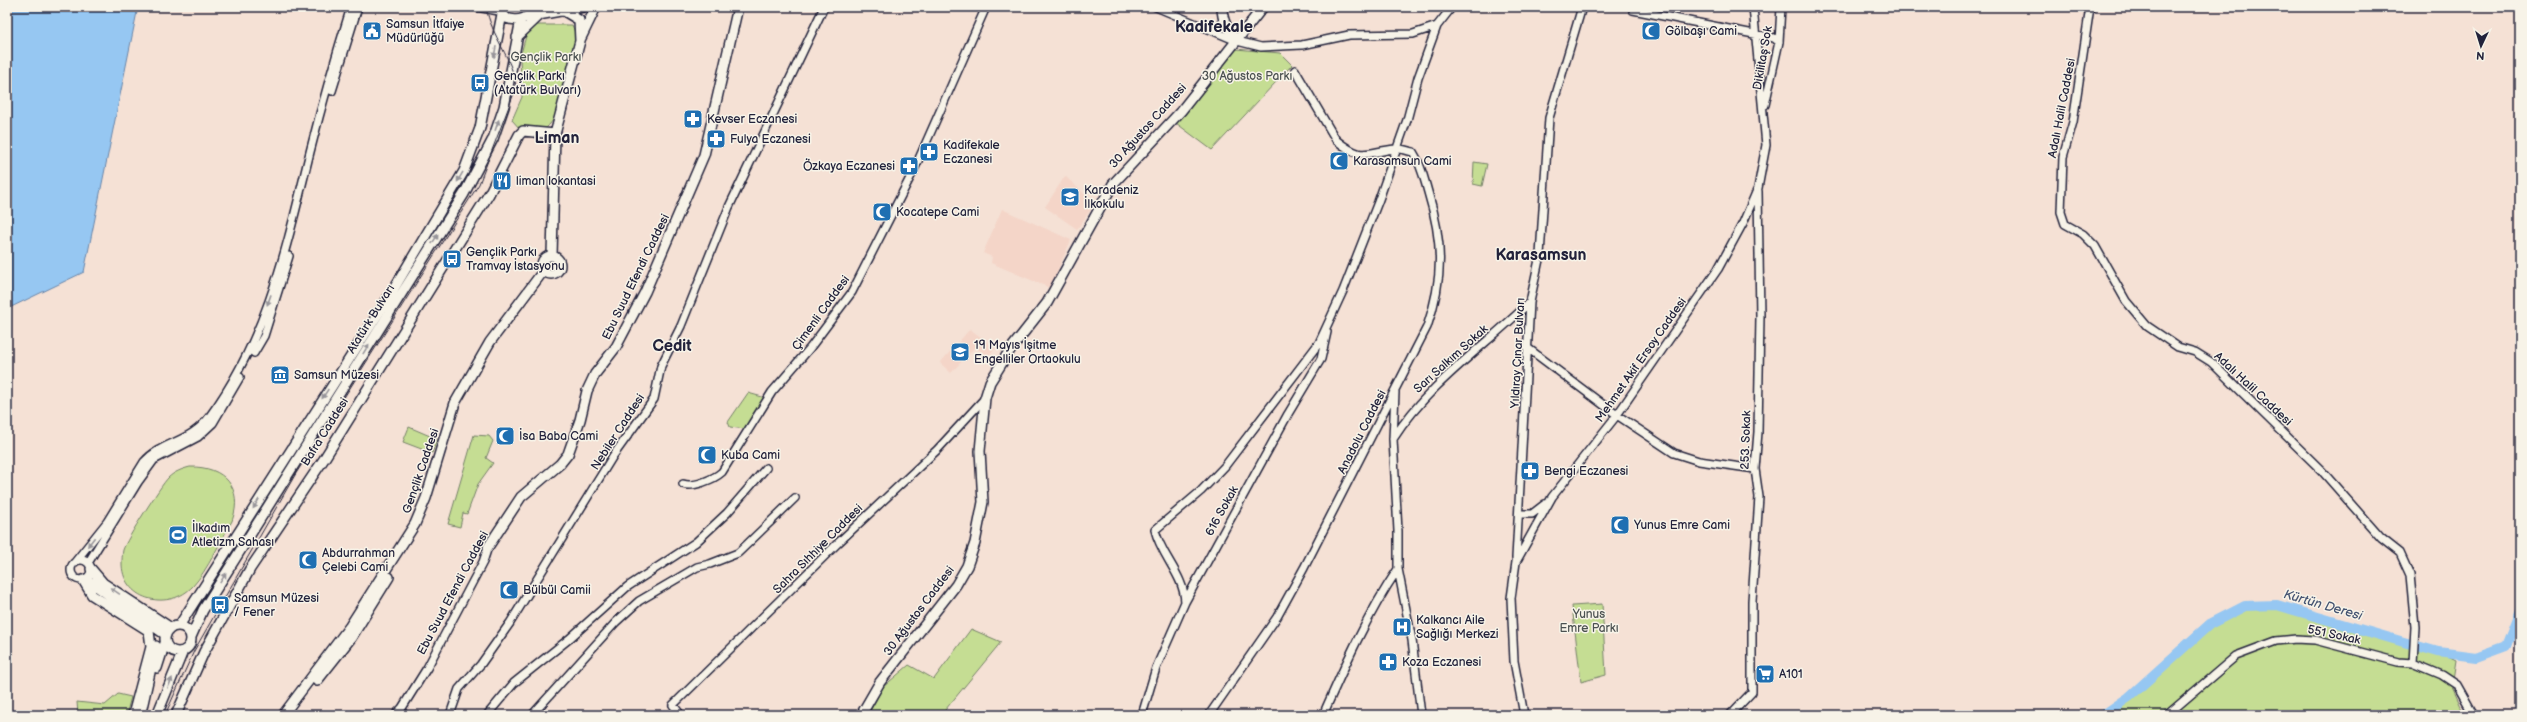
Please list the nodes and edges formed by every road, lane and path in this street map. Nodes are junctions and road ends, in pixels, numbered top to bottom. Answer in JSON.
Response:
{"nodes":[{"id":1,"x":351,"y":7,"type":"edge"},
{"id":2,"x":358,"y":7,"type":"edge"},
{"id":3,"x":476,"y":7,"type":"edge"},
{"id":4,"x":534,"y":7,"type":"edge"},
{"id":5,"x":583,"y":7,"type":"edge"},
{"id":6,"x":596,"y":7,"type":"edge"},
{"id":7,"x":738,"y":7,"type":"edge"},
{"id":8,"x":824,"y":7,"type":"edge"},
{"id":9,"x":986,"y":7,"type":"edge"},
{"id":10,"x":1156,"y":7,"type":"edge"},
{"id":11,"x":1222,"y":7,"type":"edge"},
{"id":12,"x":1263,"y":7,"type":"edge"},
{"id":13,"x":1452,"y":7,"type":"edge"},
{"id":14,"x":1582,"y":7,"type":"edge"},
{"id":15,"x":1753,"y":7,"type":"edge"},
{"id":16,"x":1781,"y":7,"type":"edge"},
{"id":17,"x":2090,"y":7,"type":"edge"},
{"id":18,"x":1634,"y":10,"type":"dead end"},
{"id":19,"x":500,"y":11,"type":"edge"},
{"id":20,"x":564,"y":11,"type":"junction"},
{"id":21,"x":540,"y":15,"type":"junction"},
{"id":22,"x":524,"y":18,"type":"junction"},
{"id":23,"x":1437,"y":26,"type":"junction"},
{"id":24,"x":1755,"y":36,"type":"junction"},
{"id":25,"x":517,"y":37,"type":"junction"},
{"id":26,"x":580,"y":41,"type":"junction"},
{"id":27,"x":1237,"y":41,"type":"junction"},
{"id":28,"x":1779,"y":42,"type":"junction"},
{"id":29,"x":1295,"y":70,"type":"dead end"},
{"id":30,"x":1764,"y":113,"type":"junction"},
{"id":31,"x":555,"y":134,"type":"junction"},
{"id":32,"x":1396,"y":149,"type":"junction"},
{"id":33,"x":1758,"y":188,"type":"junction"},
{"id":34,"x":552,"y":256,"type":"junction"},
{"id":35,"x":547,"y":272,"type":"junction"},
{"id":36,"x":1530,"y":302,"type":"junction"},
{"id":37,"x":1330,"y":322,"type":"junction"},
{"id":38,"x":1529,"y":349,"type":"junction"},
{"id":39,"x":1395,"y":390,"type":"junction"},
{"id":40,"x":985,"y":398,"type":"junction"},
{"id":41,"x":1617,"y":415,"type":"junction"},
{"id":42,"x":1393,"y":439,"type":"junction"},
{"id":43,"x":766,"y":468,"type":"dead end"},
{"id":44,"x":1756,"y":469,"type":"junction"},
{"id":45,"x":683,"y":484,"type":"dead end"},
{"id":46,"x":1552,"y":497,"type":"junction"},
{"id":47,"x":795,"y":498,"type":"dead end"},
{"id":48,"x":1519,"y":514,"type":"junction"},
{"id":49,"x":1534,"y":526,"type":"junction"},
{"id":50,"x":1518,"y":528,"type":"junction"},
{"id":51,"x":488,"y":547,"type":"joint"},
{"id":52,"x":75,"y":562,"type":"junction"},
{"id":53,"x":1516,"y":562,"type":"junction"},
{"id":54,"x":90,"y":566,"type":"junction"},
{"id":55,"x":1398,"y":569,"type":"junction"},
{"id":56,"x":84,"y":579,"type":"junction"},
{"id":57,"x":1185,"y":602,"type":"junction"},
{"id":58,"x":150,"y":622,"type":"junction"},
{"id":59,"x":170,"y":633,"type":"junction"},
{"id":60,"x":191,"y":637,"type":"junction"},
{"id":61,"x":183,"y":651,"type":"junction"},
{"id":62,"x":2413,"y":663,"type":"junction"},
{"id":63,"x":138,"y":714,"type":"edge"},
{"id":64,"x":157,"y":715,"type":"edge"},
{"id":65,"x":176,"y":715,"type":"edge"},
{"id":66,"x":284,"y":715,"type":"edge"},
{"id":67,"x":290,"y":715,"type":"edge"},
{"id":68,"x":395,"y":715,"type":"edge"},
{"id":69,"x":450,"y":715,"type":"edge"},
{"id":70,"x":487,"y":715,"type":"edge"},
{"id":71,"x":532,"y":715,"type":"edge"},
{"id":72,"x":681,"y":715,"type":"edge"},
{"id":73,"x":861,"y":715,"type":"edge"},
{"id":74,"x":1142,"y":715,"type":"edge"},
{"id":75,"x":1210,"y":715,"type":"edge"},
{"id":76,"x":1323,"y":715,"type":"edge"},
{"id":77,"x":1421,"y":715,"type":"edge"},
{"id":78,"x":1524,"y":715,"type":"edge"},
{"id":79,"x":1730,"y":715,"type":"edge"},
{"id":80,"x":2167,"y":715,"type":"edge"},
{"id":81,"x":2474,"y":715,"type":"edge"}],
"edges":[{"from":1,"to":52,"type":"street","one_way":true},
{"from":2,"to":54,"type":"street"},
{"from":3,"to":19,"type":"street"},
{"from":4,"to":22,"type":"main road"},
{"from":5,"to":20,"type":"main road"},
{"from":6,"to":26,"type":"main road"},
{"from":7,"to":51,"type":"main road","name":"Ebu Suud Efendi Caddesi"},
{"from":8,"to":69,"type":"street","name":"Nebiler Caddesi"},
{"from":9,"to":45,"type":"street","name":"Çimenli Caddesi"},
{"from":10,"to":27,"type":"street"},
{"from":11,"to":27,"type":"main road"},
{"from":12,"to":27,"type":"main road","name":"30 Ağustos Caddesi"},
{"from":13,"to":23,"type":"street"},
{"from":14,"to":36,"type":"street","name":"Yıldıray Çınar Bulvarı"},
{"from":15,"to":24,"type":"street","name":"Mehmet Akif Ersoy Caddesi"},
{"from":16,"to":28,"type":"street","name":"Dikilitaş Sok"},
{"from":17,"to":62,"type":"street","name":"Adalı Halil Caddesi"},
{"from":18,"to":24,"type":"street"},
{"from":19,"to":22,"type":"main road"},
{"from":19,"to":59,"type":"main road","name":"Atatürk Bulvarı","one_way":true},
{"from":20,"to":21,"type":"main road"},
{"from":20,"to":26,"type":"main road"},
{"from":21,"to":22,"type":"main road"},
{"from":21,"to":25,"type":"main road"},
{"from":22,"to":25,"type":"main road","name":"Atatürk Bulvarı"},
{"from":23,"to":27,"type":"street"},
{"from":23,"to":32,"type":"street"},
{"from":24,"to":28,"type":"street"},
{"from":24,"to":30,"type":"street","name":"Mehmet Akif Ersoy Caddesi"},
{"from":60,"to":25,"type":"main road","name":"Atatürk Bulvarı","one_way":true},
{"from":26,"to":31,"type":"main road"},
{"from":27,"to":40,"type":"main road","name":"30 Ağustos Caddesi"},
{"from":28,"to":30,"type":"street","name":"Dikilitaş Sok"},
{"from":29,"to":32,"type":"street"},
{"from":30,"to":33,"type":"street","name":"Mehmet Akif Ersoy Caddesi"},
{"from":31,"to":34,"type":"main road"},
{"from":31,"to":65,"type":"main road","name":"Bafra Caddesi"},
{"from":32,"to":37,"type":"street"},
{"from":32,"to":39,"type":"street","name":"Anadolu Caddesi"},
{"from":33,"to":41,"type":"street","name":"Mehmet Akif Ersoy Caddesi"},
{"from":33,"to":44,"type":"street","name":"253. Sokak"},
{"from":34,"to":35,"type":"main road"},
{"from":34,"to":35,"type":"main road"},
{"from":35,"to":66,"type":"main road","name":"Gençlik Caddesi"},
{"from":35,"to":67,"type":"main road","name":"Gençlik Caddesi"},
{"from":36,"to":38,"type":"street","name":"Yıldıray Çınar Bulvarı"},
{"from":36,"to":42,"type":"street","name":"Sarı Salkım Sokak"},
{"from":37,"to":57,"type":"street","name":"616 Sokak"},
{"from":37,"to":57,"type":"street"},
{"from":38,"to":41,"type":"street"},
{"from":38,"to":48,"type":"street","name":"Yıldıray Çınar Bulvarı"},
{"from":39,"to":42,"type":"street"},
{"from":39,"to":75,"type":"street","name":"Anadolu Caddesi"},
{"from":40,"to":72,"type":"street","name":"Sahra Sıhhiye Caddesi"},
{"from":40,"to":73,"type":"main road","name":"30 Ağustos Caddesi"},
{"from":41,"to":44,"type":"street"},
{"from":41,"to":46,"type":"street","name":"Mehmet Akif Ersoy Caddesi"},
{"from":42,"to":55,"type":"street"},
{"from":43,"to":70,"type":"street"},
{"from":44,"to":79,"type":"street","name":"253. Sokak"},
{"from":46,"to":48,"type":"street"},
{"from":46,"to":49,"type":"street","name":"Mehmet Akif Ersoy Caddesi"},
{"from":47,"to":71,"type":"street"},
{"from":48,"to":50,"type":"street","name":"Yıldıray Çınar Bulvarı"},
{"from":49,"to":50,"type":"street"},
{"from":49,"to":53,"type":"street","name":"Mehmet Akif Ersoy Caddesi"},
{"from":50,"to":53,"type":"street","name":"Yıldıray Çınar Bulvarı"},
{"from":51,"to":68,"type":"street","name":"Ebu Suud Efendi Caddesi"},
{"from":52,"to":54,"type":"street"},
{"from":52,"to":56,"type":"street"},
{"from":53,"to":78,"type":"street","name":"Mehmet Akif Ersoy Caddesi"},
{"from":54,"to":56,"type":"street"},
{"from":59,"to":54,"type":"main road","one_way":true},
{"from":55,"to":76,"type":"street"},
{"from":55,"to":77,"type":"street"},
{"from":56,"to":58,"type":"main road"},
{"from":56,"to":63,"type":"main road"},
{"from":57,"to":74,"type":"street","name":"616 Sokak"},
{"from":58,"to":59,"type":"main road"},
{"from":58,"to":63,"type":"main road"},
{"from":59,"to":60,"type":"main road"},
{"from":59,"to":61,"type":"main road"},
{"from":59,"to":63,"type":"main road","name":"Atatürk Bulvarı"},
{"from":60,"to":61,"type":"main road","name":"Atatürk Bulvarı"},
{"from":64,"to":61,"type":"main road","name":"Atatürk Bulvarı","one_way":true},
{"from":62,"to":80,"type":"street","name":"551 Sokak"},
{"from":62,"to":81,"type":"street","name":"551 Sokak"}]}
